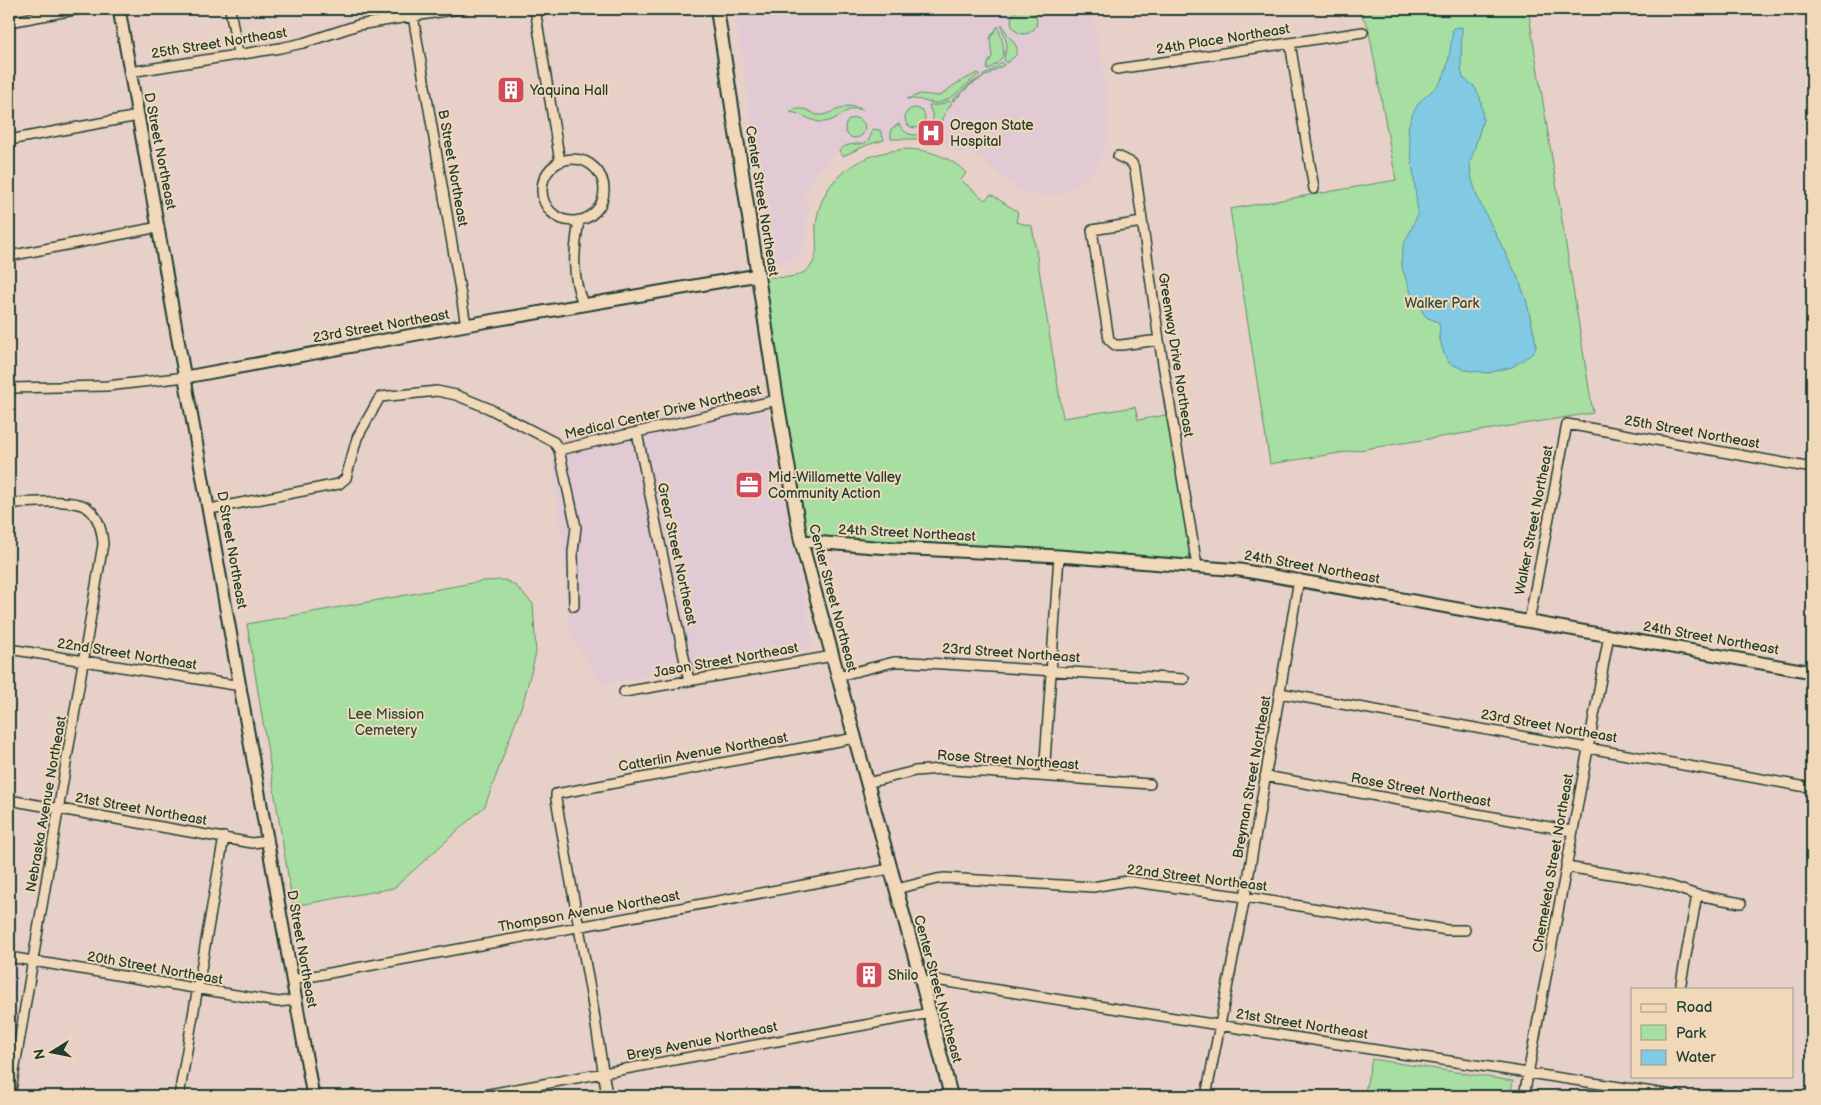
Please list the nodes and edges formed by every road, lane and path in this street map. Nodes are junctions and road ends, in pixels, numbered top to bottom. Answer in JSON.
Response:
{"nodes":[{"id":1,"x":80,"y":9,"type":"edge"},
{"id":2,"x":120,"y":9,"type":"edge"},
{"id":3,"x":230,"y":9,"type":"edge"},
{"id":4,"x":460,"y":9,"type":"edge"},
{"id":5,"x":535,"y":9,"type":"edge"},
{"id":6,"x":717,"y":9,"type":"edge"},
{"id":7,"x":413,"y":16,"type":"junction"},
{"id":8,"x":9,"y":22,"type":"edge"},
{"id":9,"x":1363,"y":32,"type":"dead end"},
{"id":10,"x":1290,"y":43,"type":"junction"},
{"id":11,"x":238,"y":54,"type":"junction"},
{"id":12,"x":1117,"y":69,"type":"dead end"},
{"id":13,"x":130,"y":72,"type":"junction"},
{"id":14,"x":138,"y":116,"type":"junction"},
{"id":15,"x":9,"y":140,"type":"edge"},
{"id":16,"x":1118,"y":156,"type":"dead end"},
{"id":17,"x":560,"y":162,"type":"junction"},
{"id":18,"x":1314,"y":189,"type":"dead end"},
{"id":19,"x":579,"y":220,"type":"junction"},
{"id":20,"x":1142,"y":222,"type":"junction"},
{"id":21,"x":158,"y":227,"type":"junction"},
{"id":22,"x":9,"y":256,"type":"edge"},
{"id":23,"x":758,"y":275,"type":"junction"},
{"id":24,"x":583,"y":304,"type":"junction"},
{"id":25,"x":466,"y":325,"type":"junction"},
{"id":26,"x":1159,"y":340,"type":"junction"},
{"id":27,"x":186,"y":377,"type":"junction"},
{"id":28,"x":9,"y":388,"type":"edge"},
{"id":29,"x":777,"y":400,"type":"junction"},
{"id":30,"x":1567,"y":424,"type":"joint"},
{"id":31,"x":637,"y":433,"type":"junction"},
{"id":32,"x":559,"y":450,"type":"junction"},
{"id":33,"x":1812,"y":468,"type":"edge"},
{"id":34,"x":9,"y":503,"type":"edge"},
{"id":35,"x":210,"y":509,"type":"junction"},
{"id":36,"x":801,"y":541,"type":"junction"},
{"id":37,"x":1059,"y":556,"type":"junction"},
{"id":38,"x":1196,"y":566,"type":"junction"},
{"id":39,"x":1299,"y":579,"type":"junction"},
{"id":40,"x":574,"y":606,"type":"dead end"},
{"id":41,"x":1529,"y":621,"type":"junction"},
{"id":42,"x":1609,"y":635,"type":"junction"},
{"id":43,"x":9,"y":649,"type":"edge"},
{"id":44,"x":832,"y":656,"type":"junction"},
{"id":45,"x":84,"y":660,"type":"junction"},
{"id":46,"x":1051,"y":670,"type":"junction"},
{"id":47,"x":1812,"y":672,"type":"edge"},
{"id":48,"x":838,"y":676,"type":"junction"},
{"id":49,"x":1184,"y":679,"type":"dead end"},
{"id":50,"x":689,"y":681,"type":"junction"},
{"id":51,"x":241,"y":686,"type":"junction"},
{"id":52,"x":624,"y":692,"type":"dead end"},
{"id":53,"x":1280,"y":693,"type":"junction"},
{"id":54,"x":855,"y":738,"type":"junction"},
{"id":55,"x":1588,"y":748,"type":"junction"},
{"id":56,"x":1044,"y":776,"type":"junction"},
{"id":57,"x":1265,"y":776,"type":"junction"},
{"id":58,"x":867,"y":784,"type":"junction"},
{"id":59,"x":1150,"y":784,"type":"dead end"},
{"id":60,"x":1812,"y":788,"type":"edge"},
{"id":61,"x":9,"y":800,"type":"edge"},
{"id":62,"x":60,"y":808,"type":"junction"},
{"id":63,"x":1572,"y":831,"type":"junction"},
{"id":64,"x":224,"y":837,"type":"junction"},
{"id":65,"x":268,"y":841,"type":"junction"},
{"id":66,"x":1566,"y":867,"type":"junction"},
{"id":67,"x":890,"y":869,"type":"junction"},
{"id":68,"x":896,"y":888,"type":"junction"},
{"id":69,"x":1697,"y":894,"type":"junction"},
{"id":70,"x":1245,"y":897,"type":"junction"},
{"id":71,"x":1741,"y":903,"type":"dead end"},
{"id":72,"x":579,"y":927,"type":"junction"},
{"id":73,"x":1465,"y":930,"type":"dead end"},
{"id":74,"x":9,"y":957,"type":"edge"},
{"id":75,"x":33,"y":961,"type":"junction"},
{"id":76,"x":292,"y":980,"type":"junction"},
{"id":77,"x":922,"y":983,"type":"junction"},
{"id":78,"x":1681,"y":983,"type":"dead end"},
{"id":79,"x":197,"y":990,"type":"junction"},
{"id":80,"x":296,"y":1000,"type":"junction"},
{"id":81,"x":930,"y":1013,"type":"junction"},
{"id":82,"x":1219,"y":1025,"type":"junction"},
{"id":83,"x":603,"y":1074,"type":"junction"},
{"id":84,"x":1529,"y":1074,"type":"junction"},
{"id":85,"x":10,"y":1096,"type":"edge"},
{"id":86,"x":179,"y":1096,"type":"edge"},
{"id":87,"x":313,"y":1096,"type":"edge"},
{"id":88,"x":478,"y":1096,"type":"edge"},
{"id":89,"x":607,"y":1096,"type":"edge"},
{"id":90,"x":951,"y":1096,"type":"edge"},
{"id":91,"x":1206,"y":1096,"type":"edge"},
{"id":92,"x":1524,"y":1096,"type":"edge"},
{"id":93,"x":1679,"y":1096,"type":"edge"}],
"edges":[{"from":1,"to":8,"type":"street"},
{"from":2,"to":13,"type":"street","name":"D Street Northeast"},
{"from":3,"to":11,"type":"street"},
{"from":4,"to":7,"type":"street","name":"25th Street Northeast"},
{"from":5,"to":17,"type":"street"},
{"from":6,"to":23,"type":"main road","name":"Center Street Northeast"},
{"from":7,"to":11,"type":"street","name":"25th Street Northeast"},
{"from":7,"to":25,"type":"street","name":"B Street Northeast"},
{"from":9,"to":10,"type":"street","name":"24th Place Northeast"},
{"from":10,"to":12,"type":"street","name":"24th Place Northeast"},
{"from":10,"to":18,"type":"street"},
{"from":11,"to":13,"type":"street","name":"25th Street Northeast"},
{"from":13,"to":14,"type":"street","name":"D Street Northeast"},
{"from":14,"to":15,"type":"street"},
{"from":14,"to":21,"type":"street","name":"D Street Northeast"},
{"from":16,"to":20,"type":"street","name":"Greenway Drive Northeast"},
{"from":17,"to":19,"type":"street"},
{"from":17,"to":19,"type":"street"},
{"from":19,"to":24,"type":"street"},
{"from":20,"to":26,"type":"street","name":"Greenway Drive Northeast"},
{"from":20,"to":26,"type":"street"},
{"from":21,"to":22,"type":"street"},
{"from":21,"to":27,"type":"street","name":"D Street Northeast"},
{"from":23,"to":24,"type":"street","name":"23rd Street Northeast"},
{"from":23,"to":29,"type":"main road","name":"Center Street Northeast"},
{"from":24,"to":25,"type":"street","name":"23rd Street Northeast"},
{"from":25,"to":27,"type":"street","name":"23rd Street Northeast"},
{"from":26,"to":38,"type":"street","name":"Greenway Drive Northeast"},
{"from":27,"to":28,"type":"street","name":"23rd Street Northeast"},
{"from":27,"to":35,"type":"street","name":"D Street Northeast"},
{"from":29,"to":31,"type":"street","name":"Medical Center Drive Northeast"},
{"from":29,"to":36,"type":"main road","name":"Center Street Northeast"},
{"from":30,"to":33,"type":"street","name":"25th Street Northeast"},
{"from":30,"to":41,"type":"street","name":"Walker Street Northeast"},
{"from":31,"to":32,"type":"street","name":"Medical Center Drive Northeast"},
{"from":31,"to":50,"type":"street","name":"Grear Street Northeast"},
{"from":32,"to":35,"type":"street","name":"Medical Center Drive Northeast"},
{"from":32,"to":40,"type":"street"},
{"from":34,"to":45,"type":"street","name":"Nebraska Avenue Northeast"},
{"from":35,"to":51,"type":"street","name":"D Street Northeast"},
{"from":36,"to":37,"type":"street","name":"24th Street Northeast"},
{"from":36,"to":44,"type":"main road","name":"Center Street Northeast"},
{"from":37,"to":38,"type":"street","name":"24th Street Northeast"},
{"from":37,"to":46,"type":"street"},
{"from":38,"to":39,"type":"street","name":"24th Street Northeast"},
{"from":39,"to":41,"type":"street","name":"24th Street Northeast"},
{"from":39,"to":53,"type":"street","name":"Breyman Street Northeast"},
{"from":41,"to":42,"type":"street","name":"24th Street Northeast"},
{"from":42,"to":47,"type":"street","name":"24th Street Northeast"},
{"from":42,"to":55,"type":"street","name":"Chemeketa Street Northeast"},
{"from":43,"to":45,"type":"street","name":"22nd Street Northeast"},
{"from":44,"to":48,"type":"main road","name":"Center Street Northeast"},
{"from":44,"to":50,"type":"street","name":"Jason Street Northeast"},
{"from":45,"to":51,"type":"street","name":"22nd Street Northeast"},
{"from":45,"to":62,"type":"street","name":"Nebraska Avenue Northeast"},
{"from":46,"to":48,"type":"street","name":"23rd Street Northeast"},
{"from":46,"to":49,"type":"street","name":"23rd Street Northeast"},
{"from":46,"to":56,"type":"street"},
{"from":48,"to":54,"type":"main road","name":"Center Street Northeast"},
{"from":50,"to":52,"type":"street","name":"Jason Street Northeast"},
{"from":51,"to":65,"type":"street","name":"D Street Northeast"},
{"from":53,"to":55,"type":"street","name":"23rd Street Northeast"},
{"from":53,"to":57,"type":"street","name":"Breyman Street Northeast"},
{"from":54,"to":58,"type":"main road","name":"Center Street Northeast"},
{"from":54,"to":72,"type":"street","name":"Catterlin Avenue Northeast"},
{"from":55,"to":60,"type":"street","name":"23rd Street Northeast"},
{"from":55,"to":63,"type":"street","name":"Chemeketa Street Northeast"},
{"from":56,"to":58,"type":"street","name":"Rose Street Northeast"},
{"from":56,"to":59,"type":"street","name":"Rose Street Northeast"},
{"from":57,"to":63,"type":"street","name":"Rose Street Northeast"},
{"from":57,"to":70,"type":"street","name":"Breyman Street Northeast"},
{"from":58,"to":67,"type":"main road","name":"Center Street Northeast"},
{"from":61,"to":62,"type":"street","name":"21st Street Northeast"},
{"from":62,"to":64,"type":"street","name":"21st Street Northeast"},
{"from":62,"to":75,"type":"street","name":"Nebraska Avenue Northeast"},
{"from":63,"to":66,"type":"street","name":"Chemeketa Street Northeast"},
{"from":64,"to":65,"type":"street","name":"21st Street Northeast"},
{"from":64,"to":79,"type":"street"},
{"from":65,"to":76,"type":"street","name":"D Street Northeast"},
{"from":66,"to":69,"type":"street"},
{"from":66,"to":84,"type":"street","name":"Chemeketa Street Northeast"},
{"from":67,"to":68,"type":"main road","name":"Center Street Northeast"},
{"from":67,"to":72,"type":"street","name":"Thompson Avenue Northeast"},
{"from":68,"to":70,"type":"street","name":"22nd Street Northeast"},
{"from":68,"to":77,"type":"main road","name":"Center Street Northeast"},
{"from":69,"to":71,"type":"street"},
{"from":69,"to":78,"type":"street"},
{"from":70,"to":73,"type":"street","name":"22nd Street Northeast"},
{"from":70,"to":82,"type":"street","name":"Breyman Street Northeast"},
{"from":72,"to":76,"type":"street","name":"Thompson Avenue Northeast"},
{"from":72,"to":83,"type":"street"},
{"from":74,"to":75,"type":"street","name":"20th Street Northeast"},
{"from":75,"to":79,"type":"street","name":"20th Street Northeast"},
{"from":75,"to":85,"type":"street","name":"Nebraska Avenue Northeast"},
{"from":76,"to":80,"type":"street","name":"D Street Northeast"},
{"from":77,"to":81,"type":"main road","name":"Center Street Northeast"},
{"from":77,"to":82,"type":"street","name":"21st Street Northeast"},
{"from":79,"to":80,"type":"street","name":"20th Street Northeast"},
{"from":79,"to":86,"type":"street"},
{"from":80,"to":87,"type":"street","name":"D Street Northeast"},
{"from":81,"to":83,"type":"street","name":"Breys Avenue Northeast"},
{"from":81,"to":90,"type":"main road","name":"Center Street Northeast"},
{"from":82,"to":84,"type":"street","name":"21st Street Northeast"},
{"from":82,"to":91,"type":"street","name":"Breyman Street Northeast"},
{"from":83,"to":88,"type":"street","name":"Breys Avenue Northeast"},
{"from":83,"to":89,"type":"street"},
{"from":84,"to":92,"type":"street","name":"Chemeketa Street Northeast"},
{"from":84,"to":93,"type":"street","name":"21st Street Northeast"}]}
